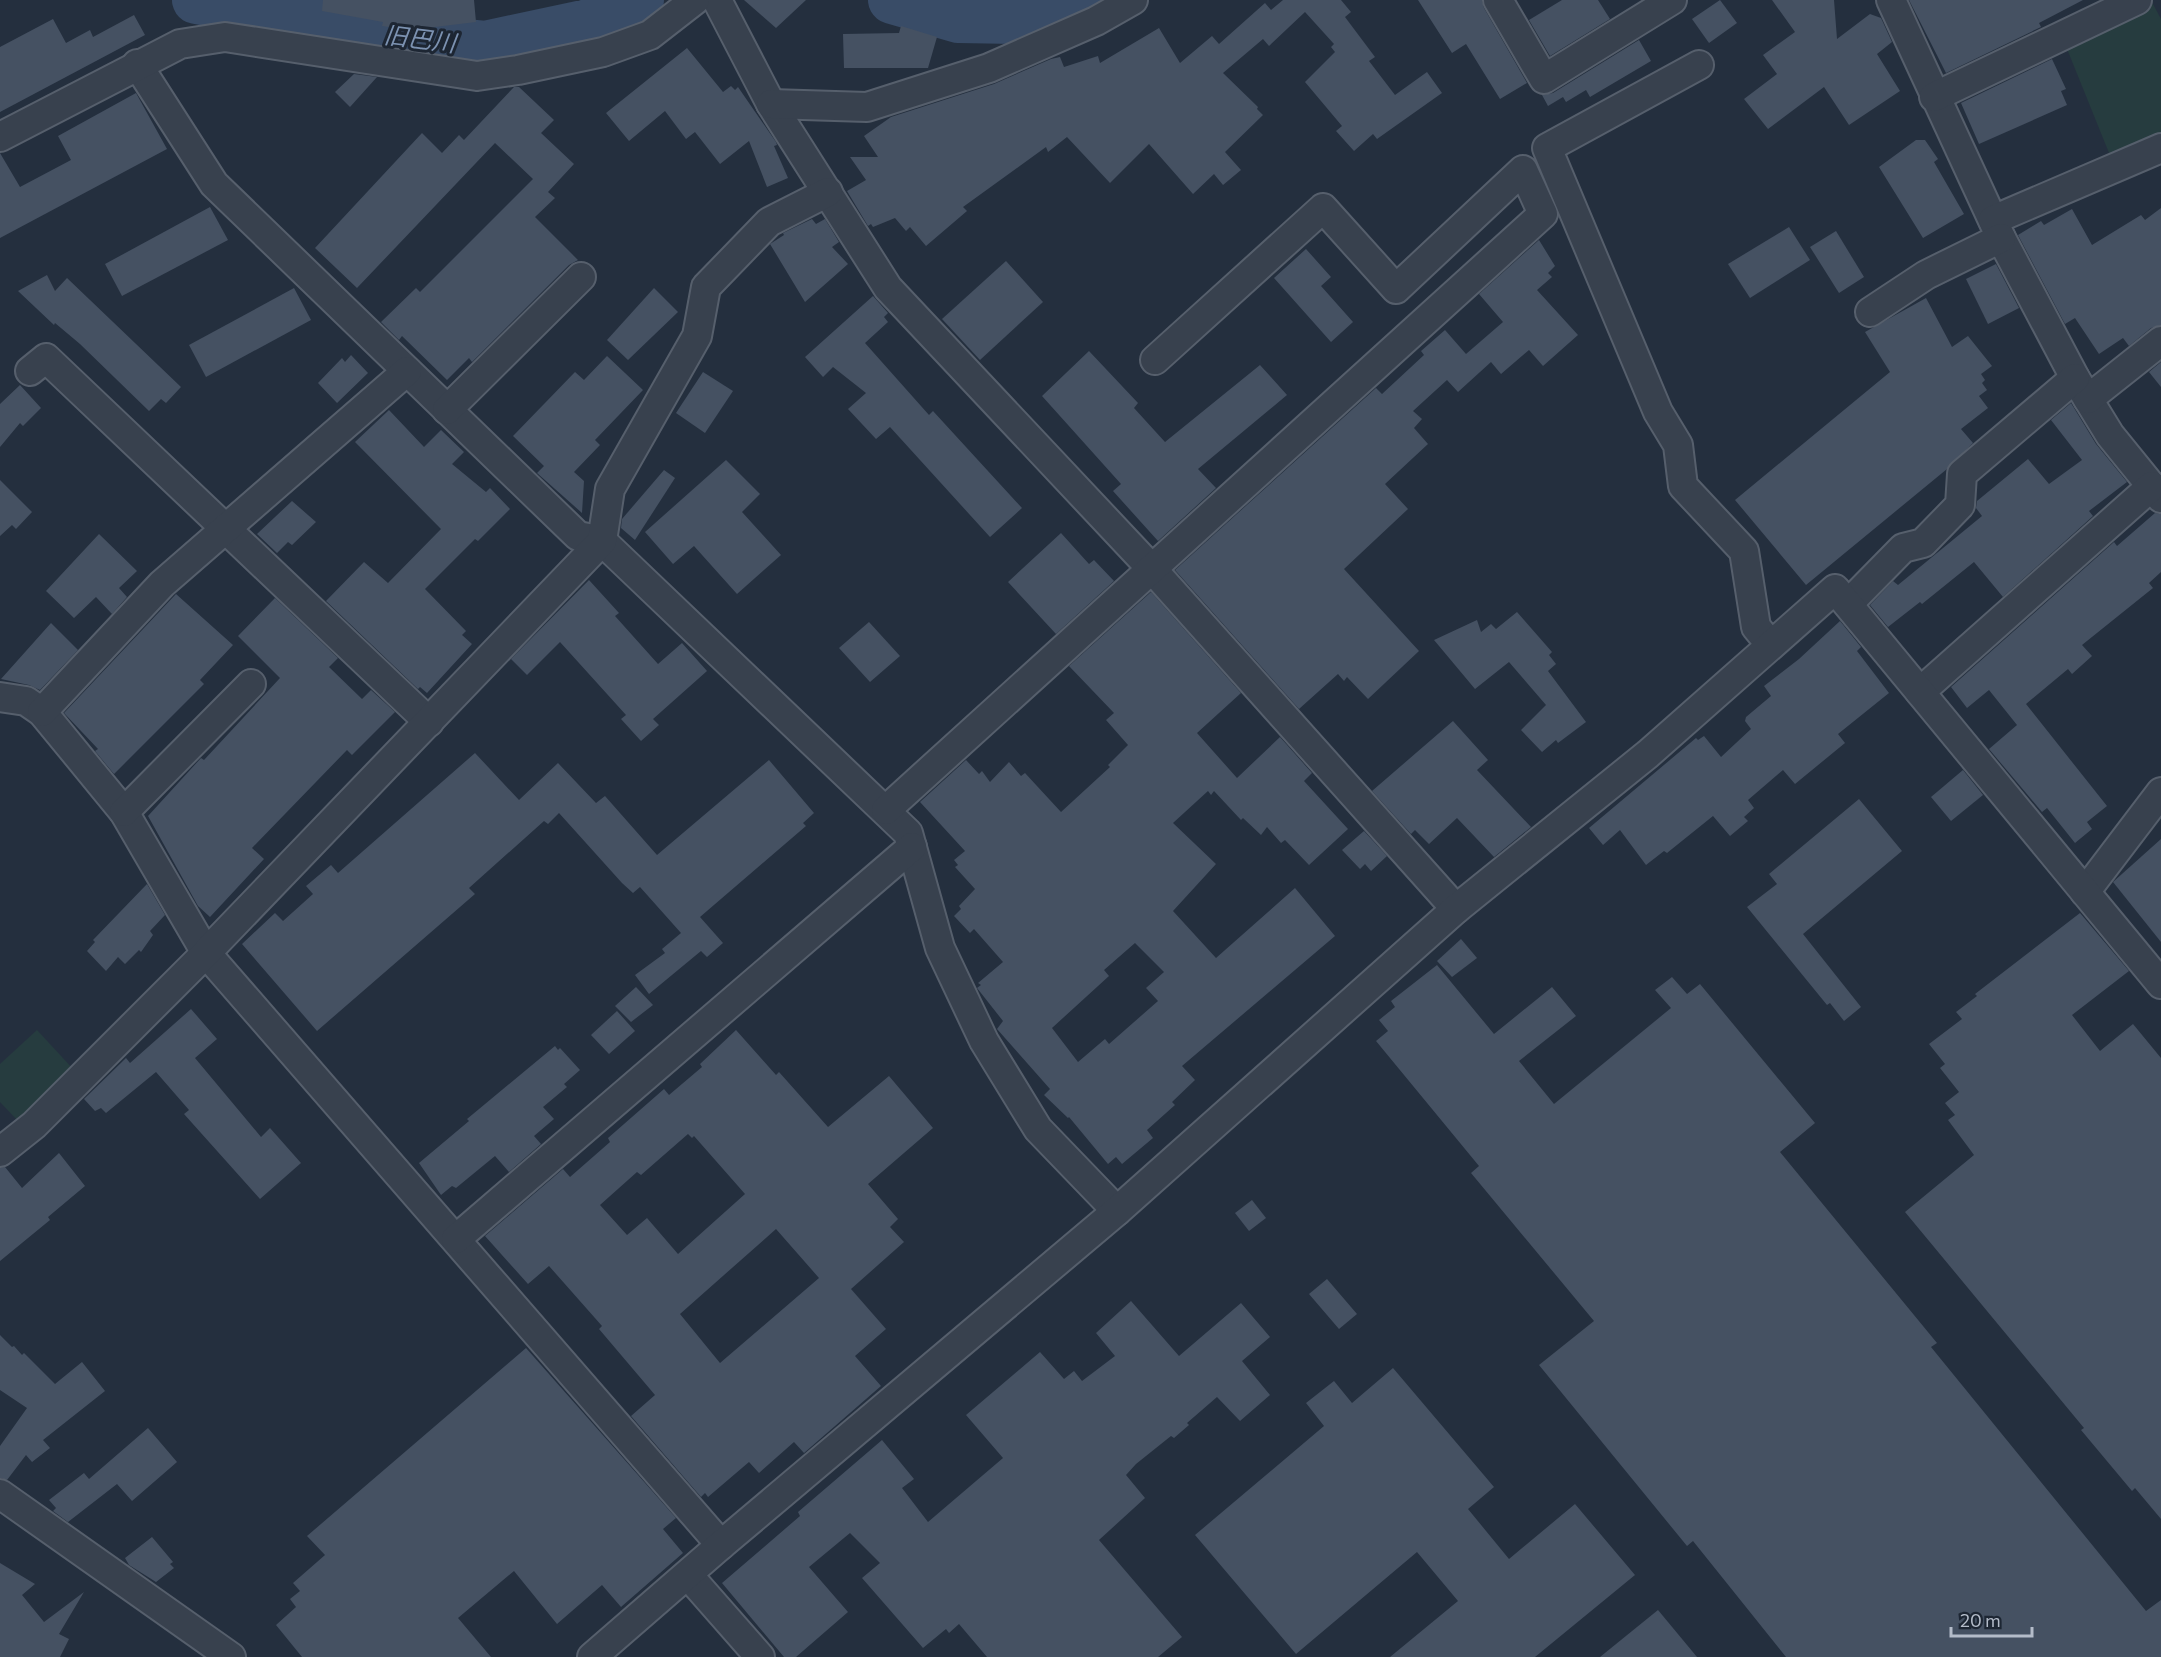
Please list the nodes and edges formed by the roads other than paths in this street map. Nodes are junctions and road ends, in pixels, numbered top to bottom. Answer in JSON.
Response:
{"nodes":[{"id":1,"x":695,"y":0,"type":"edge"},
{"id":2,"x":717,"y":0,"type":"edge"},
{"id":3,"x":1133,"y":0,"type":"edge"},
{"id":4,"x":1498,"y":0,"type":"edge"},
{"id":5,"x":1672,"y":0,"type":"edge"},
{"id":6,"x":1891,"y":0,"type":"edge"},
{"id":7,"x":2137,"y":0,"type":"edge"},
{"id":8,"x":137,"y":64,"type":"junction"},
{"id":9,"x":1699,"y":66,"type":"dead end"},
{"id":10,"x":1934,"y":97,"type":"junction"},
{"id":11,"x":771,"y":104,"type":"junction"},
{"id":12,"x":0,"y":137,"type":"edge"},
{"id":13,"x":2161,"y":148,"type":"edge"},
{"id":14,"x":828,"y":192,"type":"junction"},
{"id":15,"x":1997,"y":229,"type":"junction"},
{"id":16,"x":581,"y":277,"type":"dead end"},
{"id":17,"x":1870,"y":312,"type":"dead end"},
{"id":18,"x":2161,"y":341,"type":"edge"},
{"id":19,"x":1155,"y":360,"type":"dead end"},
{"id":20,"x":407,"y":370,"type":"junction"},
{"id":21,"x":30,"y":371,"type":"dead end"},
{"id":22,"x":2081,"y":388,"type":"junction"},
{"id":23,"x":447,"y":410,"type":"junction"},
{"id":24,"x":2156,"y":492,"type":"edge"},
{"id":25,"x":227,"y":528,"type":"junction"},
{"id":26,"x":602,"y":541,"type":"junction"},
{"id":27,"x":1152,"y":569,"type":"junction"},
{"id":28,"x":1848,"y":604,"type":"junction"},
{"id":29,"x":1771,"y":645,"type":"junction"},
{"id":30,"x":251,"y":684,"type":"dead end"},
{"id":31,"x":1920,"y":692,"type":"junction"},
{"id":32,"x":0,"y":697,"type":"edge"},
{"id":33,"x":42,"y":712,"type":"junction"},
{"id":34,"x":429,"y":722,"type":"junction"},
{"id":35,"x":2161,"y":792,"type":"edge"},
{"id":36,"x":886,"y":810,"type":"junction"},
{"id":37,"x":124,"y":812,"type":"junction"},
{"id":38,"x":912,"y":847,"type":"junction"},
{"id":39,"x":2085,"y":892,"type":"junction"},
{"id":40,"x":1456,"y":909,"type":"junction"},
{"id":41,"x":206,"y":953,"type":"junction"},
{"id":42,"x":2161,"y":984,"type":"edge"},
{"id":43,"x":0,"y":1152,"type":"edge"},
{"id":44,"x":1117,"y":1211,"type":"junction"},
{"id":45,"x":456,"y":1239,"type":"junction"},
{"id":46,"x":0,"y":1494,"type":"edge"},
{"id":47,"x":721,"y":1545,"type":"junction"},
{"id":48,"x":688,"y":1575,"type":"junction"},
{"id":49,"x":231,"y":1657,"type":"edge"},
{"id":50,"x":592,"y":1657,"type":"edge"},
{"id":51,"x":760,"y":1657,"type":"edge"}],
"edges":[{"from":1,"to":8,"type":"street"},
{"from":2,"to":11,"type":"street"},
{"from":3,"to":11,"type":"street"},
{"from":4,"to":5,"type":"street"},
{"from":6,"to":10,"type":"street"},
{"from":7,"to":10,"type":"street"},
{"from":8,"to":12,"type":"street"},
{"from":8,"to":20,"type":"street"},
{"from":9,"to":29,"type":"street"},
{"from":10,"to":15,"type":"street"},
{"from":11,"to":14,"type":"street"},
{"from":13,"to":15,"type":"street"},
{"from":14,"to":26,"type":"street"},
{"from":14,"to":27,"type":"street"},
{"from":15,"to":17,"type":"street"},
{"from":15,"to":22,"type":"street"},
{"from":16,"to":23,"type":"street"},
{"from":18,"to":22,"type":"street"},
{"from":19,"to":27,"type":"street"},
{"from":20,"to":23,"type":"street"},
{"from":20,"to":25,"type":"street"},
{"from":21,"to":25,"type":"street"},
{"from":22,"to":24,"type":"street"},
{"from":22,"to":28,"type":"street"},
{"from":23,"to":26,"type":"street"},
{"from":24,"to":31,"type":"street"},
{"from":25,"to":33,"type":"street"},
{"from":25,"to":34,"type":"street"},
{"from":26,"to":34,"type":"street"},
{"from":26,"to":36,"type":"street"},
{"from":27,"to":36,"type":"street"},
{"from":27,"to":40,"type":"street"},
{"from":28,"to":29,"type":"street"},
{"from":28,"to":31,"type":"street"},
{"from":29,"to":40,"type":"street"},
{"from":30,"to":37,"type":"street"},
{"from":31,"to":39,"type":"street"},
{"from":32,"to":33,"type":"street"},
{"from":33,"to":37,"type":"street"},
{"from":34,"to":41,"type":"street"},
{"from":35,"to":39,"type":"street"},
{"from":36,"to":38,"type":"street"},
{"from":37,"to":41,"type":"street"},
{"from":38,"to":44,"type":"street"},
{"from":38,"to":45,"type":"street"},
{"from":39,"to":42,"type":"street"},
{"from":40,"to":44,"type":"street"},
{"from":41,"to":43,"type":"street"},
{"from":41,"to":45,"type":"street"},
{"from":44,"to":47,"type":"street"},
{"from":45,"to":47,"type":"street"},
{"from":46,"to":49,"type":"street"},
{"from":47,"to":48,"type":"street"},
{"from":48,"to":50,"type":"street"},
{"from":48,"to":51,"type":"street"}]}
